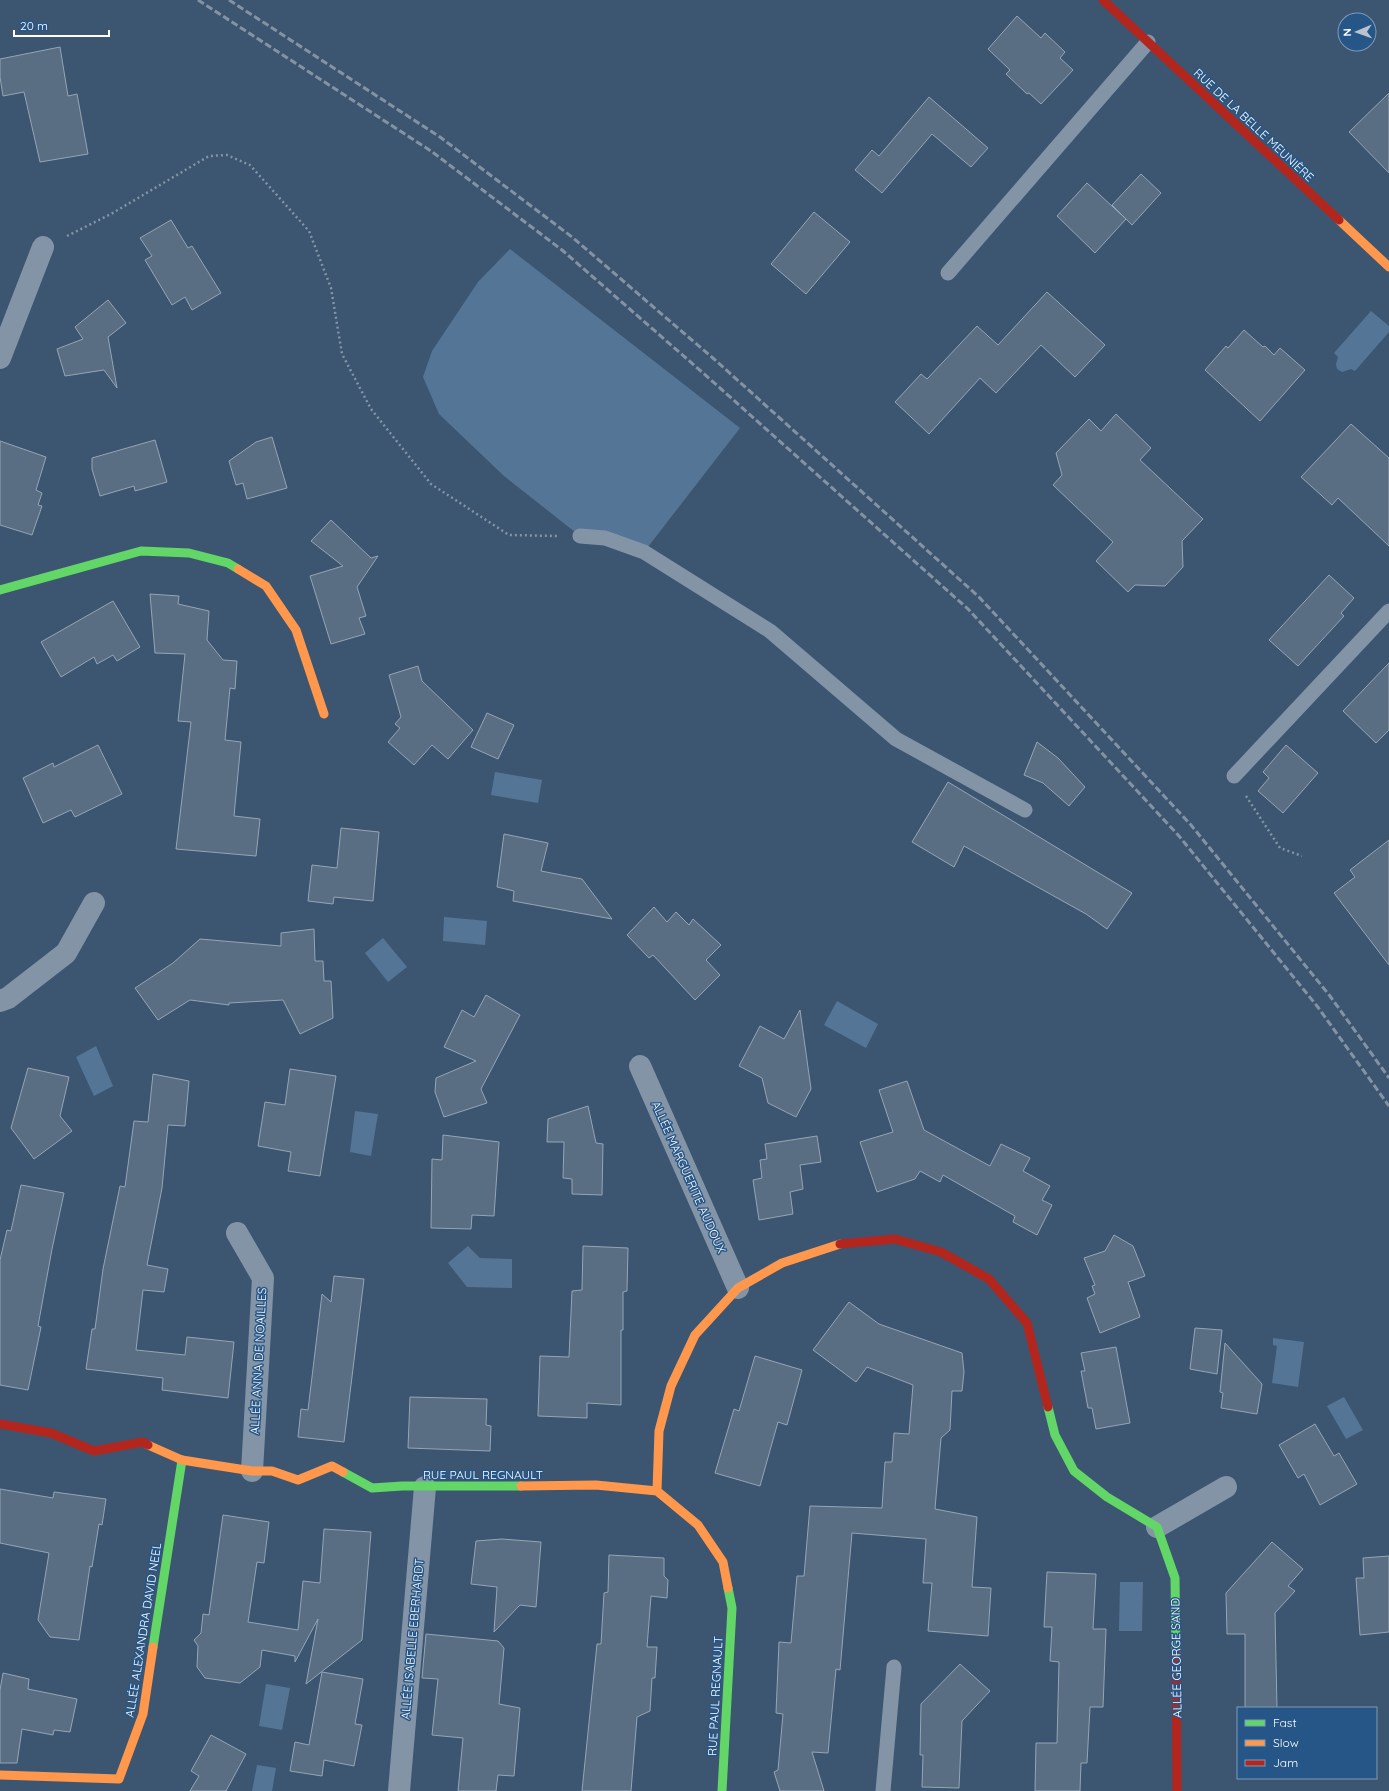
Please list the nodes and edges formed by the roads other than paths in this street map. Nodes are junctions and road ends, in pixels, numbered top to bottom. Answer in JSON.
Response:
{"nodes":[{"id":1,"x":1103,"y":0,"type":"edge"},
{"id":2,"x":1148,"y":42,"type":"junction"},
{"id":3,"x":43,"y":247,"type":"road end"},
{"id":4,"x":1389,"y":268,"type":"edge"},
{"id":5,"x":948,"y":273,"type":"dead end"},
{"id":6,"x":0,"y":358,"type":"edge"},
{"id":7,"x":580,"y":536,"type":"road end"},
{"id":8,"x":0,"y":590,"type":"edge"},
{"id":9,"x":1389,"y":611,"type":"edge"},
{"id":10,"x":324,"y":714,"type":"dead end"},
{"id":11,"x":1234,"y":776,"type":"road end"},
{"id":12,"x":1025,"y":810,"type":"dead end"},
{"id":13,"x":94,"y":903,"type":"dead end"},
{"id":14,"x":0,"y":1001,"type":"edge"},
{"id":15,"x":640,"y":1066,"type":"dead end"},
{"id":16,"x":237,"y":1233,"type":"dead end"},
{"id":17,"x":738,"y":1288,"type":"junction"},
{"id":18,"x":0,"y":1424,"type":"edge"},
{"id":19,"x":182,"y":1460,"type":"junction"},
{"id":20,"x":252,"y":1471,"type":"junction"},
{"id":21,"x":425,"y":1487,"type":"junction"},
{"id":22,"x":1226,"y":1487,"type":"dead end"},
{"id":23,"x":657,"y":1491,"type":"junction"},
{"id":24,"x":1157,"y":1528,"type":"junction"},
{"id":25,"x":894,"y":1667,"type":"dead end"},
{"id":26,"x":0,"y":1774,"type":"edge"},
{"id":27,"x":399,"y":1791,"type":"edge"},
{"id":28,"x":722,"y":1791,"type":"edge"},
{"id":29,"x":883,"y":1791,"type":"edge"},
{"id":30,"x":1177,"y":1791,"type":"edge"}],
"edges":[{"from":1,"to":2,"type":"street","name":"RUE DE LA BELLE MEUNIÈRE"},
{"from":2,"to":4,"type":"street","name":"RUE DE LA BELLE MEUNIÈRE"},
{"from":2,"to":5,"type":"lane"},
{"from":3,"to":6,"type":"street"},
{"from":7,"to":12,"type":"lane"},
{"from":8,"to":10,"type":"street"},
{"from":9,"to":11,"type":"lane"},
{"from":13,"to":14,"type":"street"},
{"from":15,"to":17,"type":"street","name":"ALLÉE MARGUERITE AUDOUX"},
{"from":16,"to":20,"type":"street","name":"ALLÉE ANNA DE NOAILLES"},
{"from":17,"to":23,"type":"street"},
{"from":17,"to":24,"type":"street"},
{"from":18,"to":19,"type":"street","name":"RUE PAUL REGNAULT"},
{"from":19,"to":20,"type":"street","name":"RUE PAUL REGNAULT"},
{"from":19,"to":26,"type":"street","name":"ALLÉE ALEXANDRA DAVID NEEL"},
{"from":20,"to":21,"type":"street","name":"RUE PAUL REGNAULT"},
{"from":21,"to":23,"type":"street","name":"RUE PAUL REGNAULT"},
{"from":21,"to":27,"type":"street","name":"ALLÉE ISABELLE EBERHARDT"},
{"from":22,"to":24,"type":"street"},
{"from":23,"to":28,"type":"street","name":"RUE PAUL REGNAULT"},
{"from":24,"to":30,"type":"street","name":"ALLÉE GEORGE SAND"},
{"from":25,"to":29,"type":"lane"}]}
